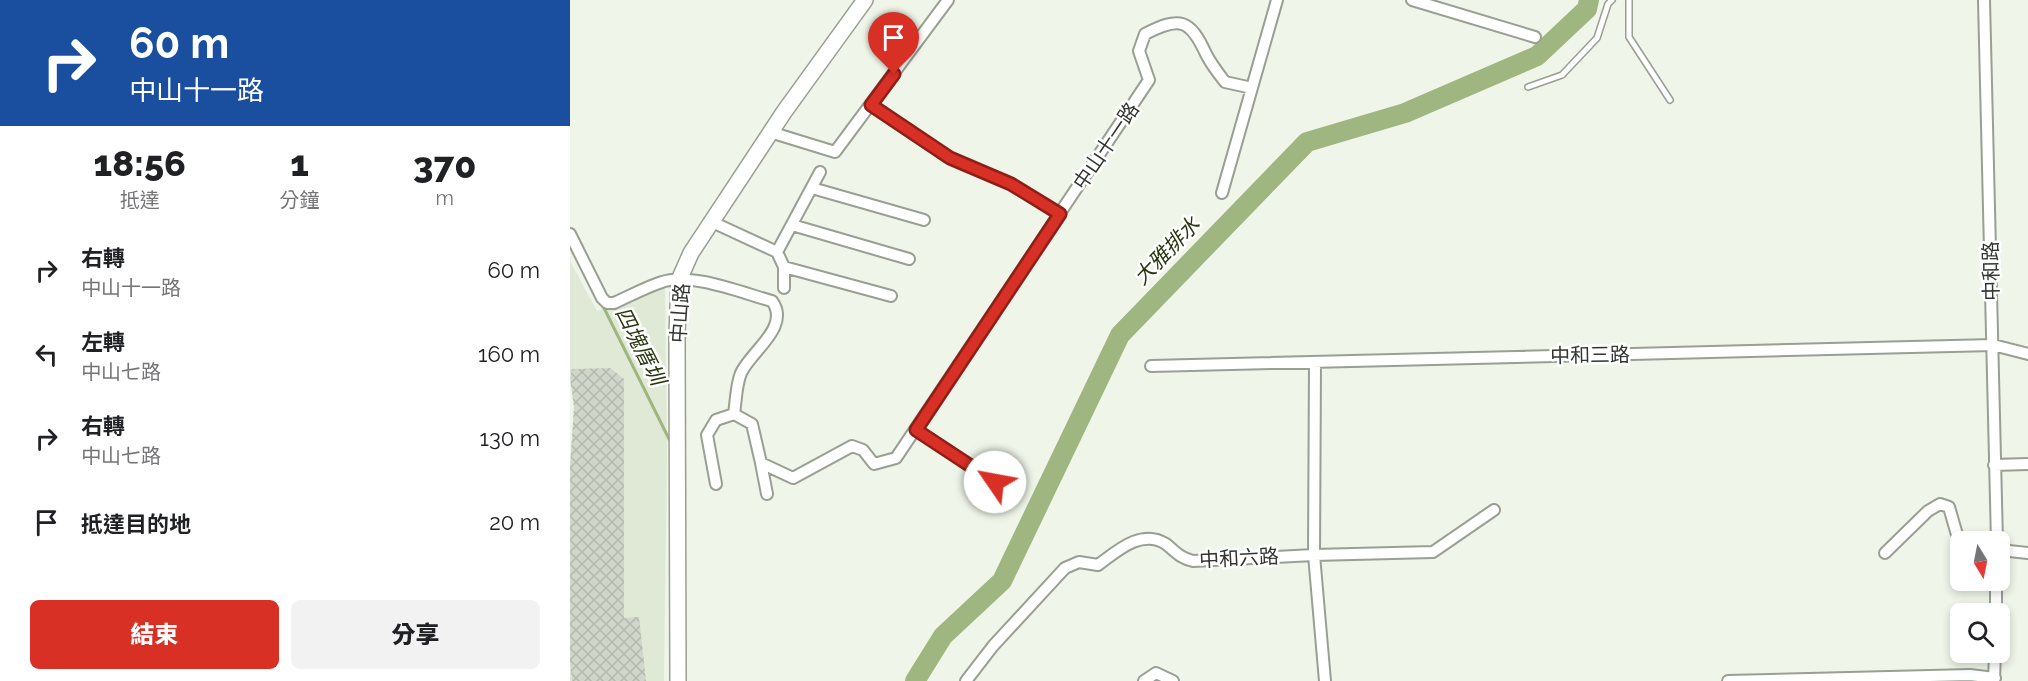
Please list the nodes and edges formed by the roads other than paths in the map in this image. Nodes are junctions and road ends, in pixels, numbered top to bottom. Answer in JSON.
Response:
{"nodes":[{"id":1,"x":865,"y":0,"type":"edge"},
{"id":2,"x":948,"y":0,"type":"edge"},
{"id":3,"x":1277,"y":0,"type":"edge"},
{"id":4,"x":1412,"y":0,"type":"edge"},
{"id":5,"x":1612,"y":0,"type":"edge"},
{"id":6,"x":1629,"y":0,"type":"edge"},
{"id":7,"x":1984,"y":0,"type":"edge"},
{"id":8,"x":1535,"y":37,"type":"dead end"},
{"id":9,"x":1528,"y":87,"type":"dead end"},
{"id":10,"x":1252,"y":88,"type":"junction"},
{"id":11,"x":1670,"y":100,"type":"dead end"},
{"id":12,"x":871,"y":105,"type":"junction"},
{"id":13,"x":770,"y":132,"type":"junction"},
{"id":14,"x":820,"y":172,"type":"dead end"},
{"id":15,"x":812,"y":188,"type":"junction"},
{"id":16,"x":1222,"y":193,"type":"dead end"},
{"id":17,"x":1060,"y":214,"type":"junction"},
{"id":18,"x":924,"y":220,"type":"dead end"},
{"id":19,"x":710,"y":221,"type":"junction"},
{"id":20,"x":792,"y":225,"type":"junction"},
{"id":21,"x":570,"y":234,"type":"edge"},
{"id":22,"x":777,"y":252,"type":"junction"},
{"id":23,"x":909,"y":259,"type":"dead end"},
{"id":24,"x":784,"y":267,"type":"junction"},
{"id":25,"x":679,"y":280,"type":"junction"},
{"id":26,"x":784,"y":288,"type":"dead end"},
{"id":27,"x":891,"y":296,"type":"dead end"},
{"id":28,"x":1993,"y":345,"type":"junction"},
{"id":29,"x":2028,"y":354,"type":"edge"},
{"id":30,"x":1315,"y":362,"type":"junction"},
{"id":31,"x":1151,"y":366,"type":"dead end"},
{"id":32,"x":734,"y":414,"type":"junction"},
{"id":33,"x":916,"y":430,"type":"junction"},
{"id":34,"x":761,"y":463,"type":"junction"},
{"id":35,"x":2028,"y":464,"type":"edge"},
{"id":36,"x":1994,"y":465,"type":"junction"},
{"id":37,"x":995,"y":482,"type":"dead end"},
{"id":38,"x":716,"y":484,"type":"dead end"},
{"id":39,"x":768,"y":494,"type":"dead end"},
{"id":40,"x":1494,"y":510,"type":"dead end"},
{"id":41,"x":1956,"y":531,"type":"edge"},
{"id":42,"x":1997,"y":531,"type":"edge"},
{"id":43,"x":2010,"y":551,"type":"edge"},
{"id":44,"x":1885,"y":553,"type":"dead end"},
{"id":45,"x":2028,"y":553,"type":"edge"},
{"id":46,"x":1314,"y":555,"type":"junction"},
{"id":47,"x":1995,"y":663,"type":"edge"},
{"id":48,"x":1995,"y":680,"type":"edge"},
{"id":49,"x":678,"y":681,"type":"edge"},
{"id":50,"x":966,"y":681,"type":"edge"},
{"id":51,"x":1144,"y":681,"type":"edge"},
{"id":52,"x":1173,"y":681,"type":"edge"},
{"id":53,"x":1325,"y":681,"type":"edge"},
{"id":54,"x":1728,"y":681,"type":"edge"}],
"edges":[{"from":1,"to":13,"type":"main road","name":"中山路"},
{"from":2,"to":12,"type":"street"},
{"from":3,"to":10,"type":"street"},
{"from":4,"to":8,"type":"street"},
{"from":5,"to":9,"type":"lane"},
{"from":6,"to":11,"type":"lane"},
{"from":7,"to":28,"type":"street","name":"中和路"},
{"from":10,"to":16,"type":"street"},
{"from":10,"to":17,"type":"street","name":"中山十一路"},
{"from":12,"to":13,"type":"street"},
{"from":12,"to":17,"type":"street"},
{"from":13,"to":19,"type":"main road","name":"中山路"},
{"from":14,"to":15,"type":"street"},
{"from":15,"to":18,"type":"street"},
{"from":15,"to":20,"type":"street"},
{"from":17,"to":33,"type":"street","name":"中山十一路"},
{"from":19,"to":22,"type":"street"},
{"from":19,"to":25,"type":"main road","name":"中山路"},
{"from":20,"to":22,"type":"street"},
{"from":20,"to":23,"type":"street"},
{"from":21,"to":25,"type":"street"},
{"from":22,"to":24,"type":"street"},
{"from":24,"to":26,"type":"street"},
{"from":24,"to":27,"type":"street"},
{"from":25,"to":32,"type":"street"},
{"from":25,"to":49,"type":"main road","name":"中山路"},
{"from":28,"to":29,"type":"street","name":"中和三路"},
{"from":28,"to":30,"type":"street","name":"中和三路"},
{"from":28,"to":36,"type":"street","name":"中和路"},
{"from":30,"to":31,"type":"street","name":"中和三路"},
{"from":30,"to":46,"type":"street"},
{"from":32,"to":34,"type":"street"},
{"from":32,"to":38,"type":"street"},
{"from":33,"to":34,"type":"street","name":"中山十一路"},
{"from":33,"to":37,"type":"street"},
{"from":34,"to":39,"type":"street"},
{"from":35,"to":36,"type":"street"},
{"from":36,"to":42,"type":"street","name":"中和路"},
{"from":40,"to":46,"type":"street","name":"中和六路"},
{"from":41,"to":44,"type":"street"},
{"from":43,"to":45,"type":"street"},
{"from":46,"to":50,"type":"street","name":"中和六路"},
{"from":46,"to":53,"type":"street"},
{"from":47,"to":48,"type":"street"},
{"from":48,"to":54,"type":"street"},
{"from":51,"to":52,"type":"street"}]}
